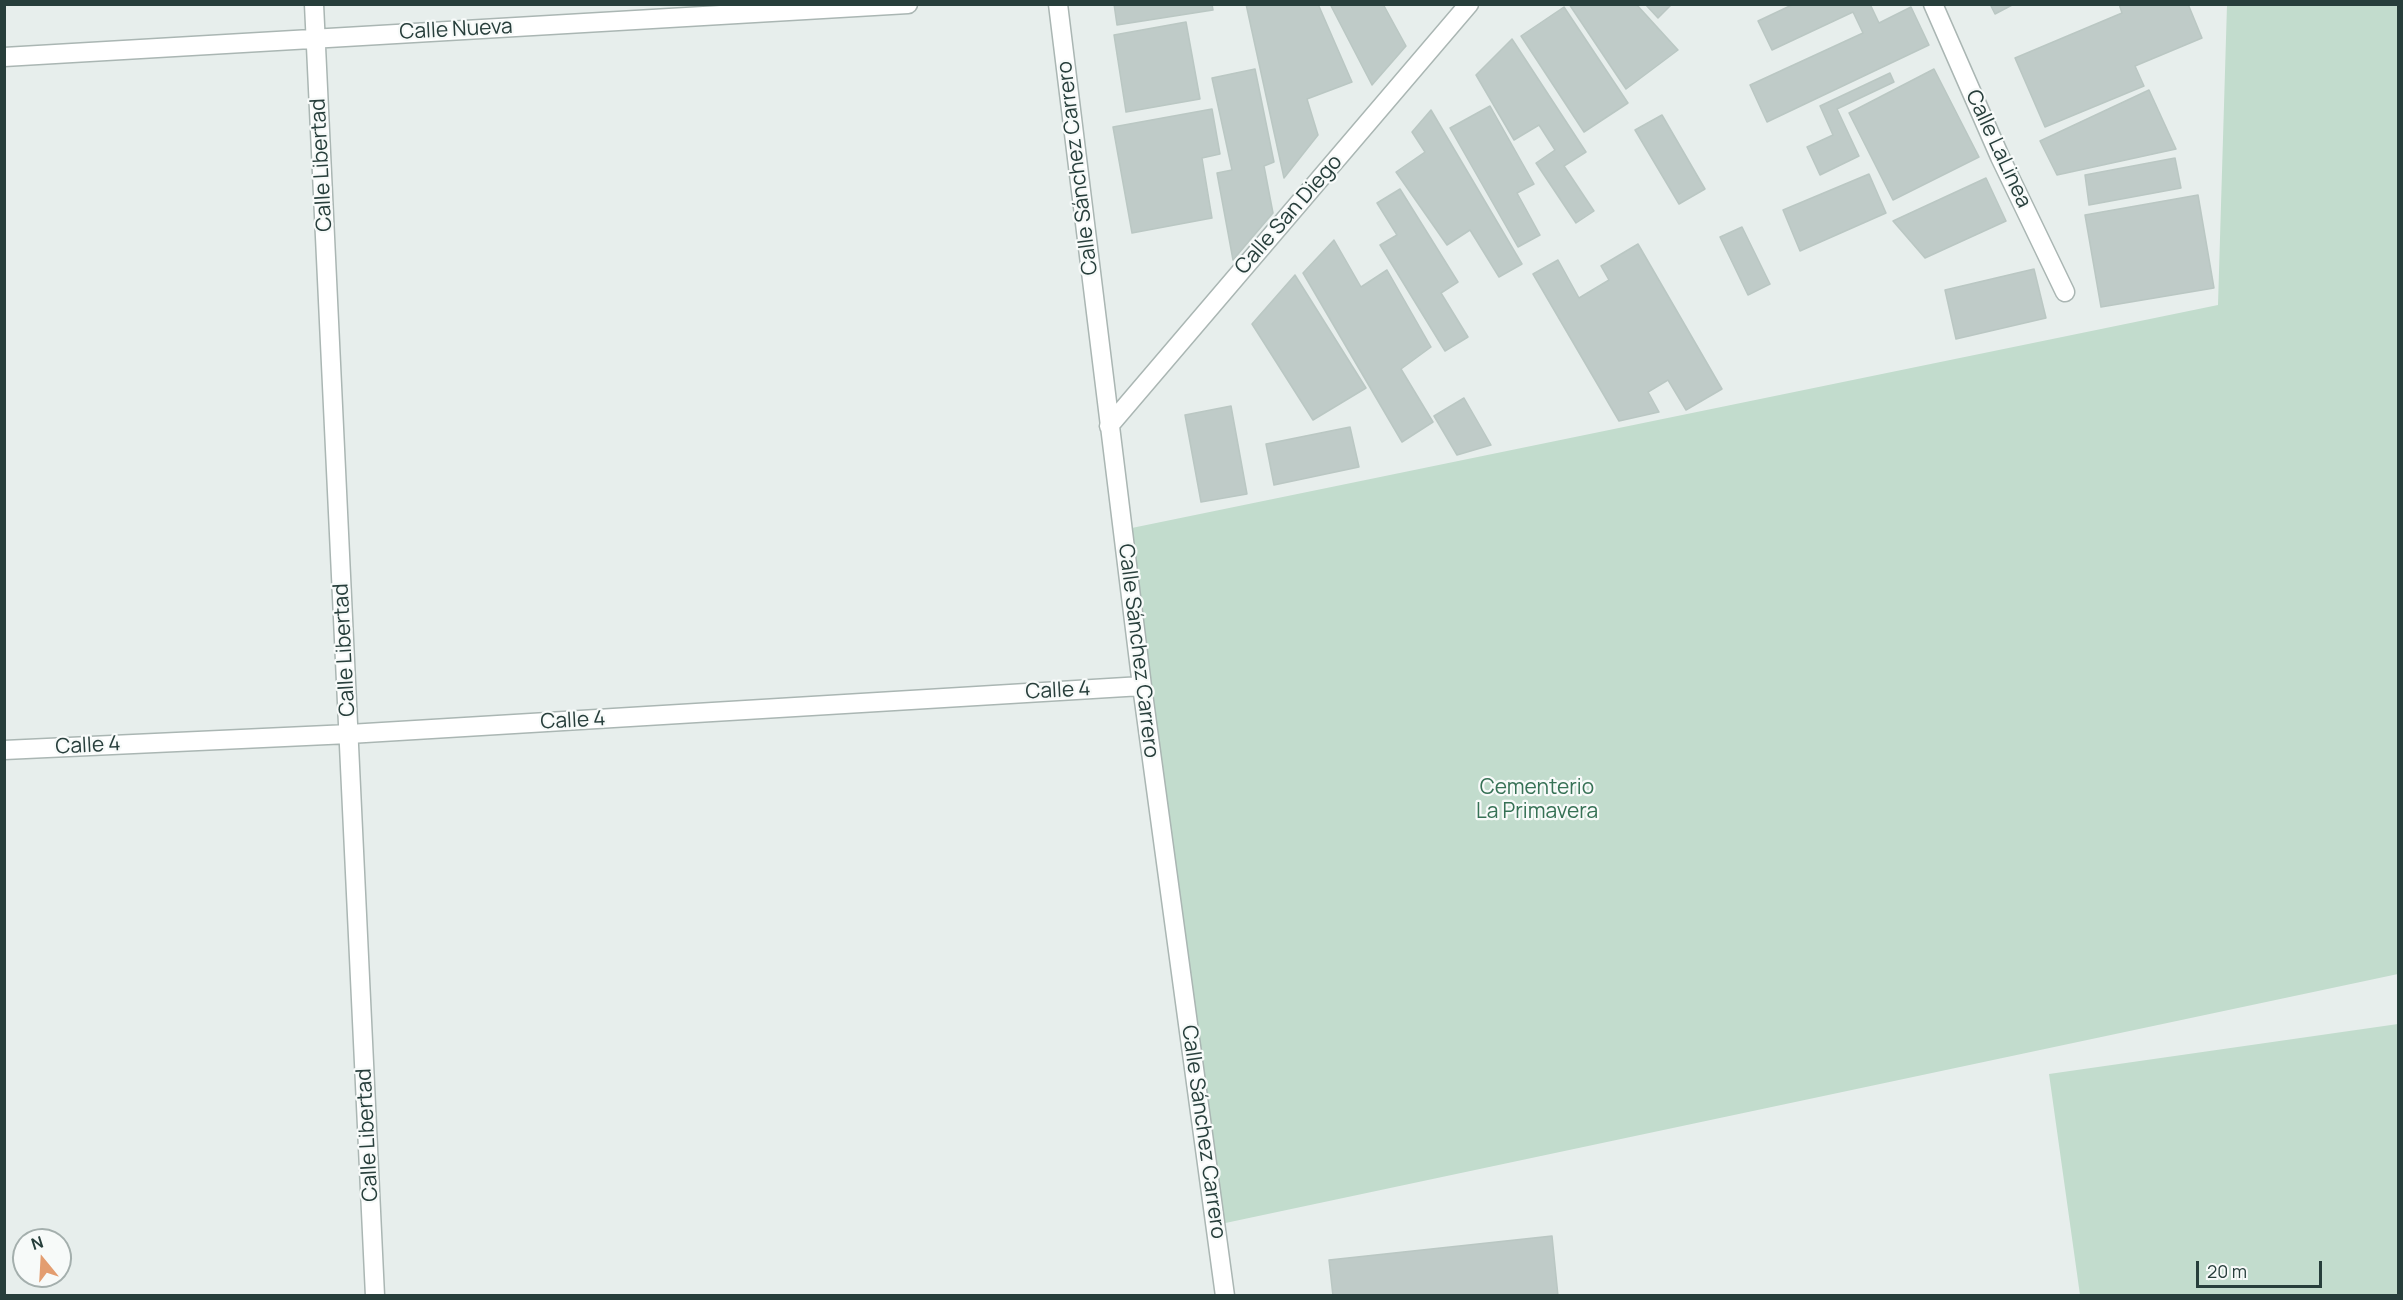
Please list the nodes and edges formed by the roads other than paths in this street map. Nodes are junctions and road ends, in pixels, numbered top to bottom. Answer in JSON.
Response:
{"nodes":[{"id":1,"x":314,"y":4,"type":"edge"},
{"id":2,"x":908,"y":4,"type":"edge"},
{"id":3,"x":1058,"y":4,"type":"edge"},
{"id":4,"x":1469,"y":4,"type":"edge"},
{"id":5,"x":1933,"y":4,"type":"edge"},
{"id":6,"x":315,"y":38,"type":"junction"},
{"id":7,"x":4,"y":57,"type":"edge"},
{"id":8,"x":2065,"y":291,"type":"dead end"},
{"id":9,"x":1108,"y":426,"type":"junction"},
{"id":10,"x":1142,"y":686,"type":"junction"},
{"id":11,"x":349,"y":734,"type":"junction"},
{"id":12,"x":4,"y":750,"type":"edge"},
{"id":13,"x":375,"y":1296,"type":"edge"},
{"id":14,"x":1225,"y":1296,"type":"edge"}],
"edges":[{"from":1,"to":6,"type":"street","name":"Calle Libertad"},
{"from":2,"to":6,"type":"street","name":"Calle Nueva"},
{"from":3,"to":9,"type":"street","name":"Calle Sánchez Carrero"},
{"from":4,"to":9,"type":"street","name":"Calle San Diego"},
{"from":5,"to":8,"type":"street","name":"Calle LaLinea"},
{"from":6,"to":7,"type":"street","name":"Calle Nueva"},
{"from":6,"to":11,"type":"street","name":"Calle Libertad"},
{"from":9,"to":10,"type":"street","name":"Calle Sánchez Carrero"},
{"from":10,"to":11,"type":"street","name":"Calle 4"},
{"from":10,"to":14,"type":"street","name":"Calle Sánchez Carrero"},
{"from":11,"to":12,"type":"street","name":"Calle 4"},
{"from":11,"to":13,"type":"street","name":"Calle Libertad"}]}
